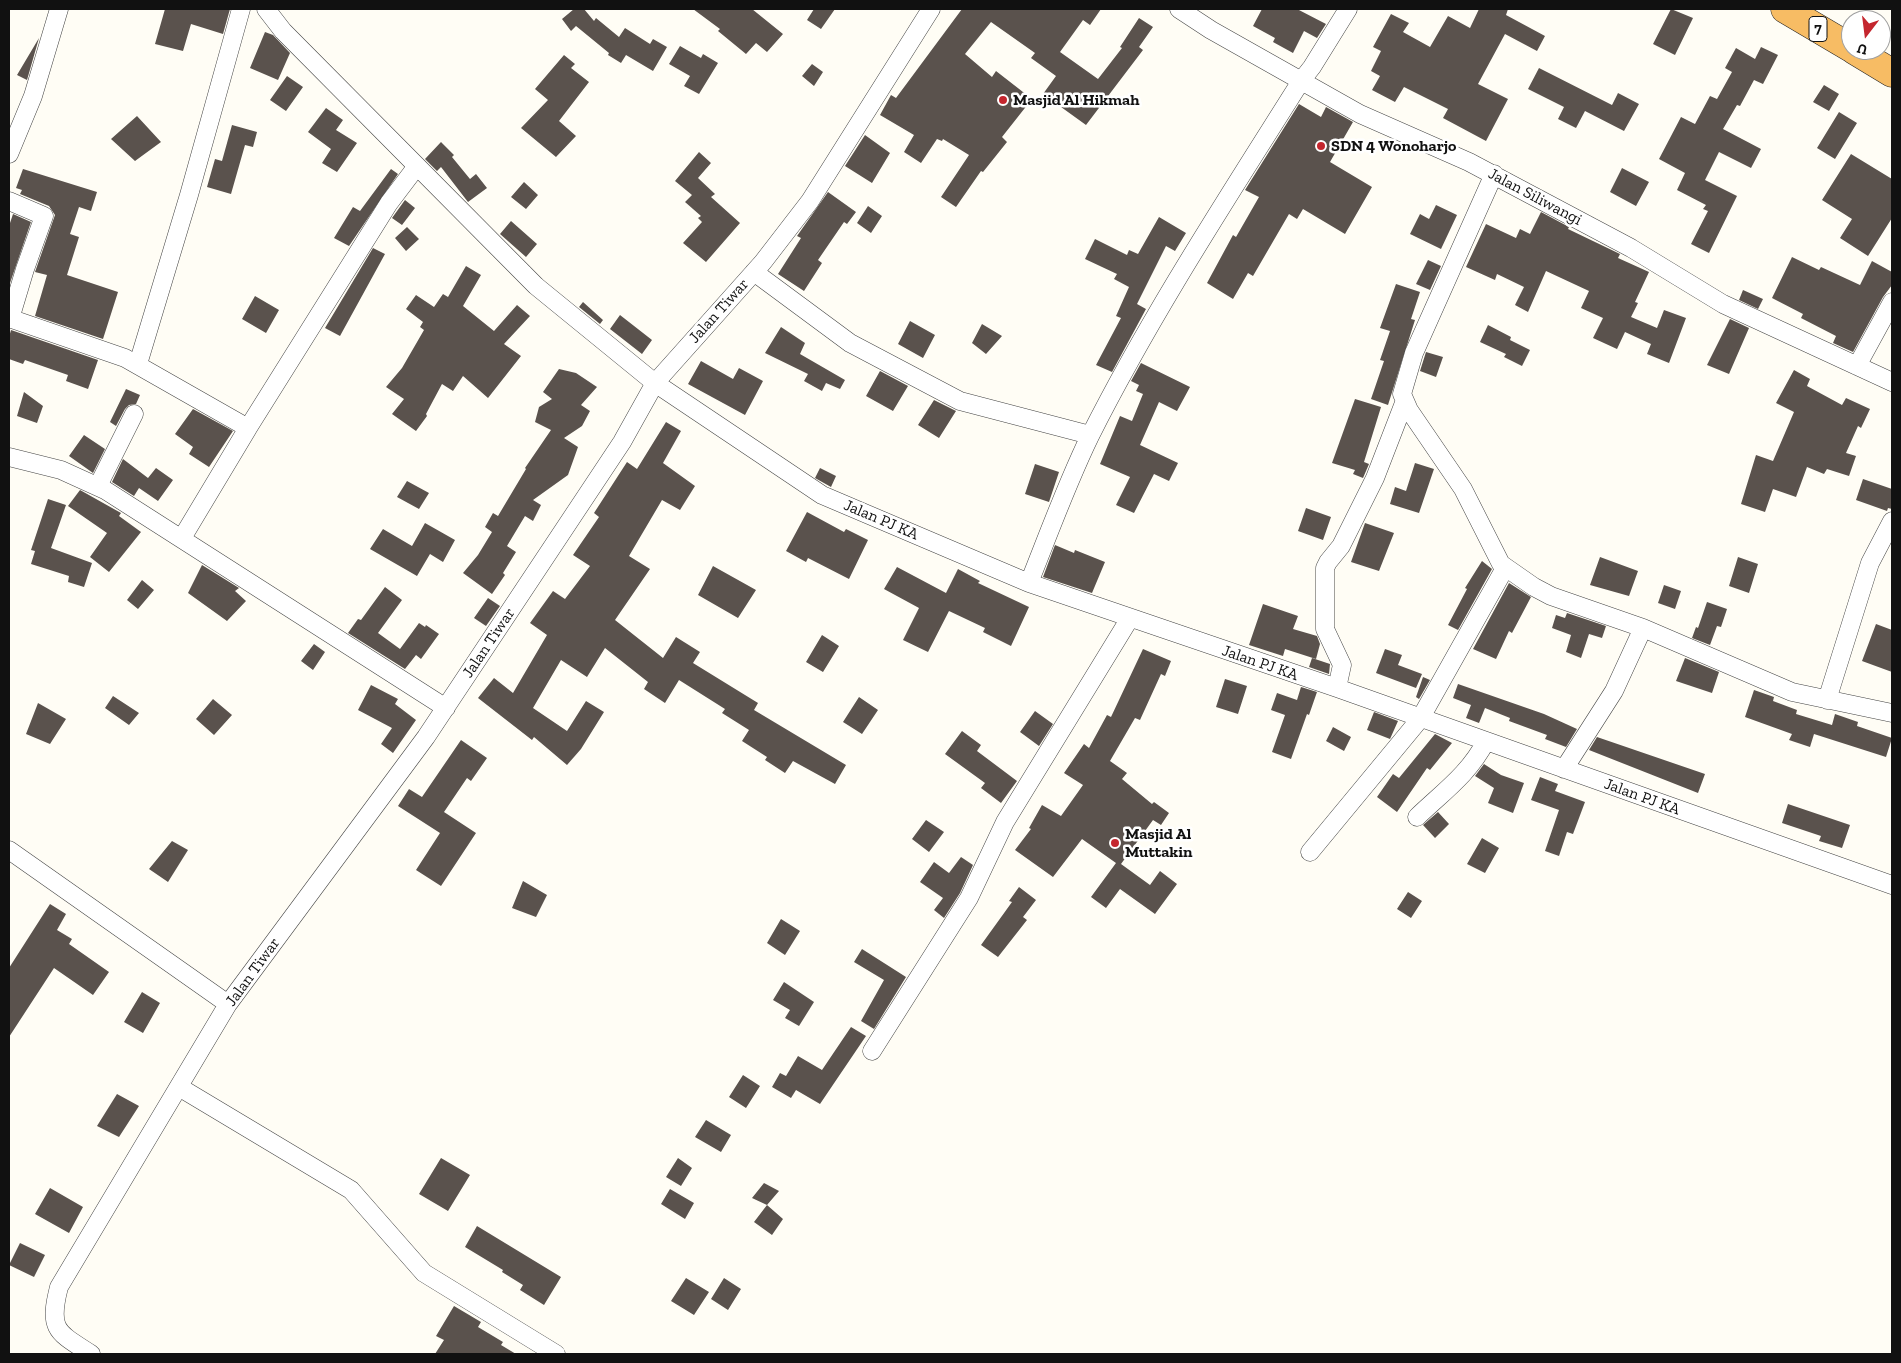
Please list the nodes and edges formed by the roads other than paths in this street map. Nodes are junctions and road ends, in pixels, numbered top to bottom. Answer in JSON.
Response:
{"nodes":[{"id":1,"x":58,"y":9,"type":"edge"},
{"id":2,"x":241,"y":9,"type":"edge"},
{"id":3,"x":266,"y":9,"type":"edge"},
{"id":4,"x":931,"y":9,"type":"edge"},
{"id":5,"x":1179,"y":9,"type":"edge"},
{"id":6,"x":1348,"y":9,"type":"edge"},
{"id":7,"x":1785,"y":9,"type":"edge"},
{"id":8,"x":1841,"y":42,"type":"edge"},
{"id":9,"x":1870,"y":60,"type":"edge"},
{"id":10,"x":1892,"y":73,"type":"edge"},
{"id":11,"x":1300,"y":81,"type":"junction"},
{"id":12,"x":9,"y":154,"type":"edge"},
{"id":13,"x":418,"y":166,"type":"junction"},
{"id":14,"x":1494,"y":174,"type":"junction"},
{"id":15,"x":9,"y":201,"type":"edge"},
{"id":16,"x":754,"y":272,"type":"junction"},
{"id":17,"x":1892,"y":302,"type":"edge"},
{"id":18,"x":9,"y":319,"type":"edge"},
{"id":19,"x":138,"y":364,"type":"junction"},
{"id":20,"x":1857,"y":366,"type":"junction"},
{"id":21,"x":1892,"y":382,"type":"edge"},
{"id":22,"x":655,"y":383,"type":"junction"},
{"id":23,"x":1404,"y":403,"type":"junction"},
{"id":24,"x":134,"y":414,"type":"dead end"},
{"id":25,"x":248,"y":428,"type":"junction"},
{"id":26,"x":1090,"y":436,"type":"junction"},
{"id":27,"x":9,"y":457,"type":"edge"},
{"id":28,"x":98,"y":486,"type":"junction"},
{"id":29,"x":1892,"y":521,"type":"edge"},
{"id":30,"x":182,"y":538,"type":"junction"},
{"id":31,"x":1505,"y":568,"type":"junction"},
{"id":32,"x":1029,"y":583,"type":"junction"},
{"id":33,"x":1130,"y":618,"type":"junction"},
{"id":34,"x":1643,"y":628,"type":"junction"},
{"id":35,"x":1337,"y":688,"type":"junction"},
{"id":36,"x":1827,"y":700,"type":"junction"},
{"id":37,"x":446,"y":708,"type":"junction"},
{"id":38,"x":1892,"y":713,"type":"edge"},
{"id":39,"x":1420,"y":719,"type":"junction"},
{"id":40,"x":1486,"y":742,"type":"junction"},
{"id":41,"x":1564,"y":769,"type":"junction"},
{"id":42,"x":1417,"y":817,"type":"dead end"},
{"id":43,"x":9,"y":850,"type":"edge"},
{"id":44,"x":1310,"y":852,"type":"dead end"},
{"id":45,"x":1892,"y":885,"type":"edge"},
{"id":46,"x":228,"y":1004,"type":"junction"},
{"id":47,"x":872,"y":1051,"type":"dead end"},
{"id":48,"x":179,"y":1087,"type":"junction"},
{"id":49,"x":91,"y":1354,"type":"edge"},
{"id":50,"x":556,"y":1354,"type":"edge"}],
"edges":[{"from":1,"to":12,"type":"street"},
{"from":2,"to":19,"type":"street"},
{"from":3,"to":13,"type":"street","name":"Jalan PJ KA"},
{"from":4,"to":16,"type":"street","name":"Jalan Tiwar"},
{"from":5,"to":11,"type":"street","name":"Jalan Siliwangi"},
{"from":6,"to":11,"type":"street"},
{"from":7,"to":8,"type":"highway","number":"7"},
{"from":9,"to":10,"type":"highway","number":"7"},
{"from":11,"to":14,"type":"street","name":"Jalan Siliwangi"},
{"from":11,"to":26,"type":"street"},
{"from":13,"to":22,"type":"street","name":"Jalan PJ KA"},
{"from":13,"to":25,"type":"street"},
{"from":14,"to":20,"type":"street","name":"Jalan Siliwangi"},
{"from":14,"to":23,"type":"street"},
{"from":15,"to":18,"type":"street"},
{"from":16,"to":22,"type":"street","name":"Jalan Tiwar"},
{"from":16,"to":26,"type":"street"},
{"from":17,"to":20,"type":"street"},
{"from":18,"to":19,"type":"street"},
{"from":19,"to":25,"type":"street"},
{"from":20,"to":21,"type":"street","name":"Jalan Siliwangi"},
{"from":22,"to":32,"type":"street","name":"Jalan PJ KA"},
{"from":22,"to":37,"type":"street","name":"Jalan Tiwar"},
{"from":23,"to":31,"type":"street"},
{"from":23,"to":35,"type":"street"},
{"from":24,"to":28,"type":"street"},
{"from":25,"to":30,"type":"street"},
{"from":26,"to":32,"type":"street"},
{"from":27,"to":28,"type":"street"},
{"from":28,"to":30,"type":"street"},
{"from":29,"to":36,"type":"street"},
{"from":30,"to":37,"type":"street"},
{"from":31,"to":34,"type":"street"},
{"from":31,"to":39,"type":"street"},
{"from":32,"to":33,"type":"street","name":"Jalan PJ KA"},
{"from":33,"to":35,"type":"street","name":"Jalan PJ KA"},
{"from":33,"to":47,"type":"street"},
{"from":34,"to":36,"type":"street"},
{"from":34,"to":41,"type":"street"},
{"from":35,"to":39,"type":"street","name":"Jalan PJ KA"},
{"from":36,"to":38,"type":"street"},
{"from":37,"to":46,"type":"street","name":"Jalan Tiwar"},
{"from":39,"to":40,"type":"street","name":"Jalan PJ KA"},
{"from":39,"to":44,"type":"street"},
{"from":40,"to":41,"type":"street","name":"Jalan PJ KA"},
{"from":40,"to":42,"type":"street"},
{"from":41,"to":45,"type":"street","name":"Jalan PJ KA"},
{"from":43,"to":46,"type":"street"},
{"from":46,"to":48,"type":"street","name":"Jalan Tiwar"},
{"from":48,"to":49,"type":"street","name":"Jalan Tiwar"},
{"from":48,"to":50,"type":"street"}]}
